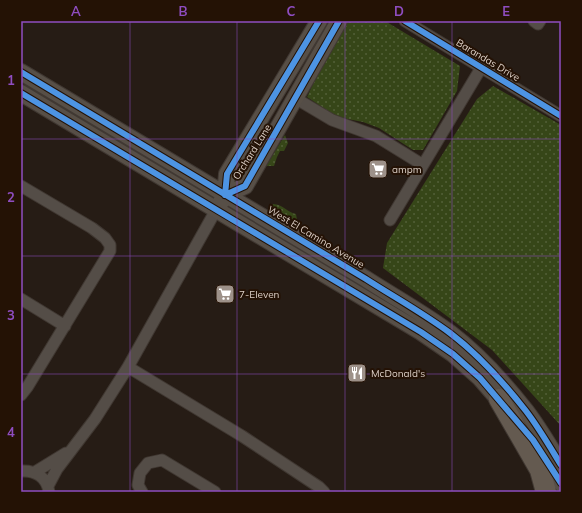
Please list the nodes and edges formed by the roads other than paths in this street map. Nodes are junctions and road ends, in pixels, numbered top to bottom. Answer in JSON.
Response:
{"nodes":[{"id":1,"x":319,"y":21,"type":"edge"},
{"id":2,"x":339,"y":21,"type":"edge"},
{"id":3,"x":405,"y":21,"type":"edge"},
{"id":4,"x":534,"y":21,"type":"edge"},
{"id":5,"x":540,"y":21,"type":"edge"},
{"id":6,"x":481,"y":68,"type":"junction"},
{"id":7,"x":21,"y":72,"type":"edge"},
{"id":8,"x":21,"y":93,"type":"edge"},
{"id":9,"x":295,"y":98,"type":"junction"},
{"id":10,"x":561,"y":116,"type":"edge"},
{"id":11,"x":423,"y":165,"type":"junction"},
{"id":12,"x":21,"y":186,"type":"edge"},
{"id":13,"x":225,"y":195,"type":"junction"},
{"id":14,"x":216,"y":210,"type":"junction"},
{"id":15,"x":390,"y":220,"type":"dead end"},
{"id":16,"x":21,"y":299,"type":"edge"},
{"id":17,"x":65,"y":326,"type":"junction"},
{"id":18,"x":128,"y":367,"type":"junction"},
{"id":19,"x":21,"y":395,"type":"edge"},
{"id":20,"x":499,"y":399,"type":"junction"},
{"id":21,"x":70,"y":451,"type":"junction"},
{"id":22,"x":561,"y":465,"type":"edge"},
{"id":23,"x":21,"y":471,"type":"edge"},
{"id":24,"x":35,"y":472,"type":"junction"},
{"id":25,"x":561,"y":483,"type":"edge"},
{"id":26,"x":48,"y":490,"type":"edge"},
{"id":27,"x":142,"y":492,"type":"edge"},
{"id":28,"x":215,"y":492,"type":"edge"},
{"id":29,"x":324,"y":492,"type":"edge"},
{"id":30,"x":546,"y":492,"type":"edge"}],
"edges":[{"from":1,"to":13,"type":"main road","name":"Orchard Lane"},
{"from":2,"to":9,"type":"main road","name":"Orchard Lane"},
{"from":3,"to":6,"type":"street","name":"Barandas Drive"},
{"from":4,"to":5,"type":"street"},
{"from":6,"to":10,"type":"street","name":"Barandas Drive"},
{"from":6,"to":11,"type":"street"},
{"from":7,"to":13,"type":"main road","name":"West El Camino Avenue"},
{"from":8,"to":14,"type":"main road"},
{"from":9,"to":11,"type":"street"},
{"from":9,"to":13,"type":"main road","name":"Orchard Lane"},
{"from":11,"to":15,"type":"street"},
{"from":12,"to":17,"type":"street"},
{"from":13,"to":14,"type":"main road","name":"Orchard Lane"},
{"from":13,"to":22,"type":"main road","name":"West El Camino Avenue"},
{"from":14,"to":18,"type":"street","name":"Orchard Lane"},
{"from":14,"to":20,"type":"main road"},
{"from":16,"to":17,"type":"street"},
{"from":17,"to":19,"type":"street"},
{"from":18,"to":21,"type":"street","name":"Orchard Lane"},
{"from":18,"to":29,"type":"street"},
{"from":20,"to":25,"type":"main road"},
{"from":20,"to":30,"type":"highway"},
{"from":21,"to":24,"type":"street","name":"Orchard Lane"},
{"from":21,"to":26,"type":"street","name":"Orchard Lane"},
{"from":23,"to":24,"type":"street"},
{"from":24,"to":26,"type":"street"},
{"from":27,"to":28,"type":"street"}]}
